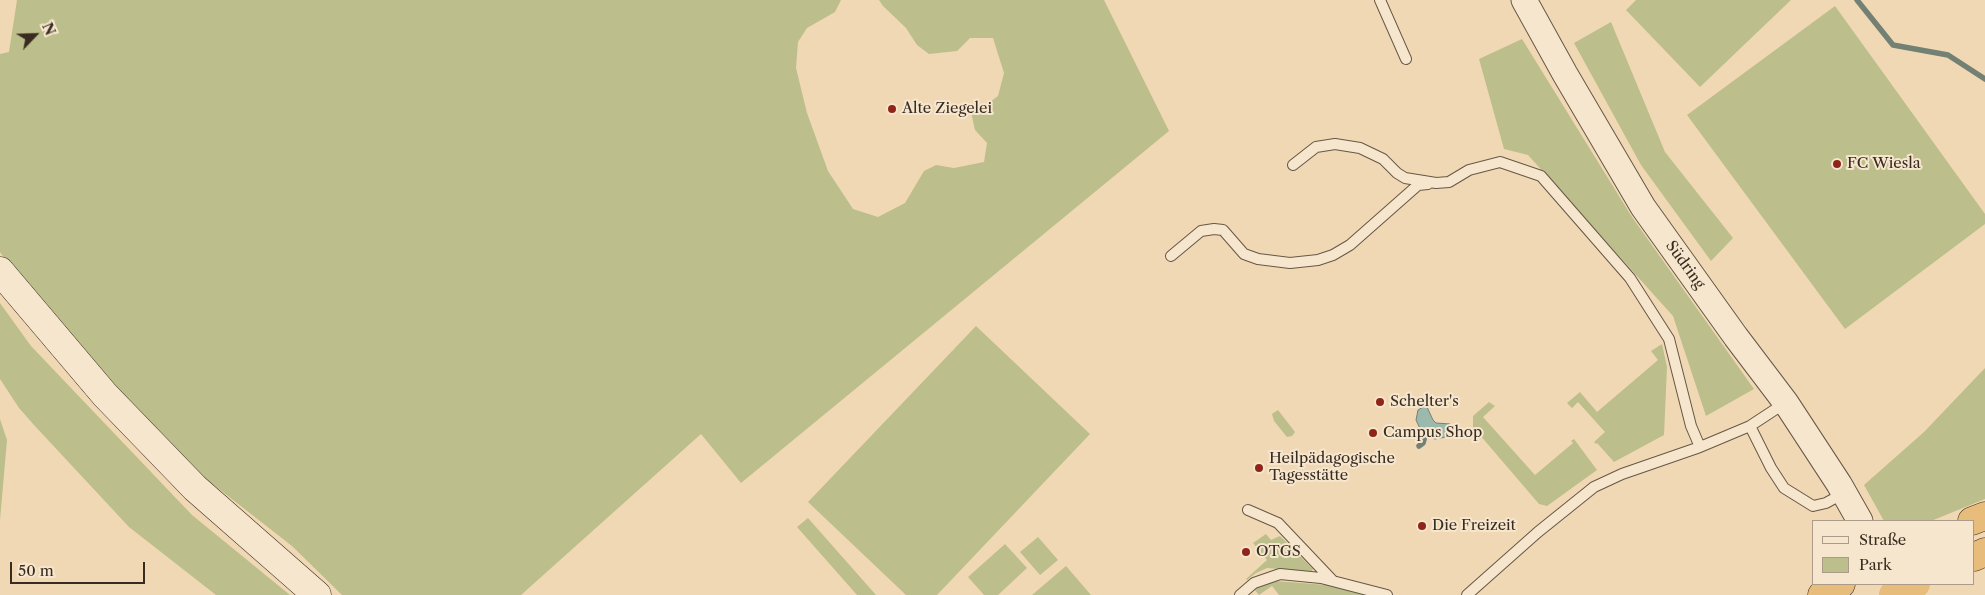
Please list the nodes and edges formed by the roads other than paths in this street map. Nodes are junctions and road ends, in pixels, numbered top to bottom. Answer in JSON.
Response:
{"nodes":[{"id":1,"x":1380,"y":0,"type":"edge"},
{"id":2,"x":1524,"y":0,"type":"edge"},
{"id":3,"x":1406,"y":59,"type":"dead end"},
{"id":4,"x":1293,"y":165,"type":"dead end"},
{"id":5,"x":1436,"y":183,"type":"junction"},
{"id":6,"x":1171,"y":256,"type":"dead end"},
{"id":7,"x":6,"y":278,"type":"edge"},
{"id":8,"x":1786,"y":403,"type":"junction"},
{"id":9,"x":1750,"y":426,"type":"junction"},
{"id":10,"x":1700,"y":447,"type":"junction"},
{"id":11,"x":1844,"y":492,"type":"junction"},
{"id":12,"x":1248,"y":510,"type":"dead end"},
{"id":13,"x":1859,"y":520,"type":"edge"},
{"id":14,"x":1334,"y":581,"type":"junction"},
{"id":15,"x":1839,"y":585,"type":"edge"},
{"id":16,"x":1914,"y":585,"type":"edge"},
{"id":17,"x":317,"y":595,"type":"edge"},
{"id":18,"x":1240,"y":595,"type":"edge"},
{"id":19,"x":1387,"y":595,"type":"edge"},
{"id":20,"x":1466,"y":595,"type":"edge"},
{"id":21,"x":1822,"y":595,"type":"edge"},
{"id":22,"x":1893,"y":595,"type":"edge"}],
"edges":[{"from":1,"to":3,"type":"lane"},
{"from":2,"to":8,"type":"street","name":"Südring"},
{"from":4,"to":5,"type":"lane"},
{"from":5,"to":6,"type":"lane"},
{"from":5,"to":10,"type":"lane"},
{"from":7,"to":17,"type":"main road"},
{"from":8,"to":9,"type":"lane"},
{"from":8,"to":11,"type":"street","name":"Südring"},
{"from":9,"to":10,"type":"lane"},
{"from":9,"to":11,"type":"lane"},
{"from":10,"to":20,"type":"lane"},
{"from":11,"to":13,"type":"street","name":"Südring"},
{"from":12,"to":14,"type":"lane"},
{"from":14,"to":18,"type":"lane"},
{"from":14,"to":19,"type":"lane"},
{"from":15,"to":21,"type":"highway"},
{"from":16,"to":22,"type":"highway","bridge":true}]}
